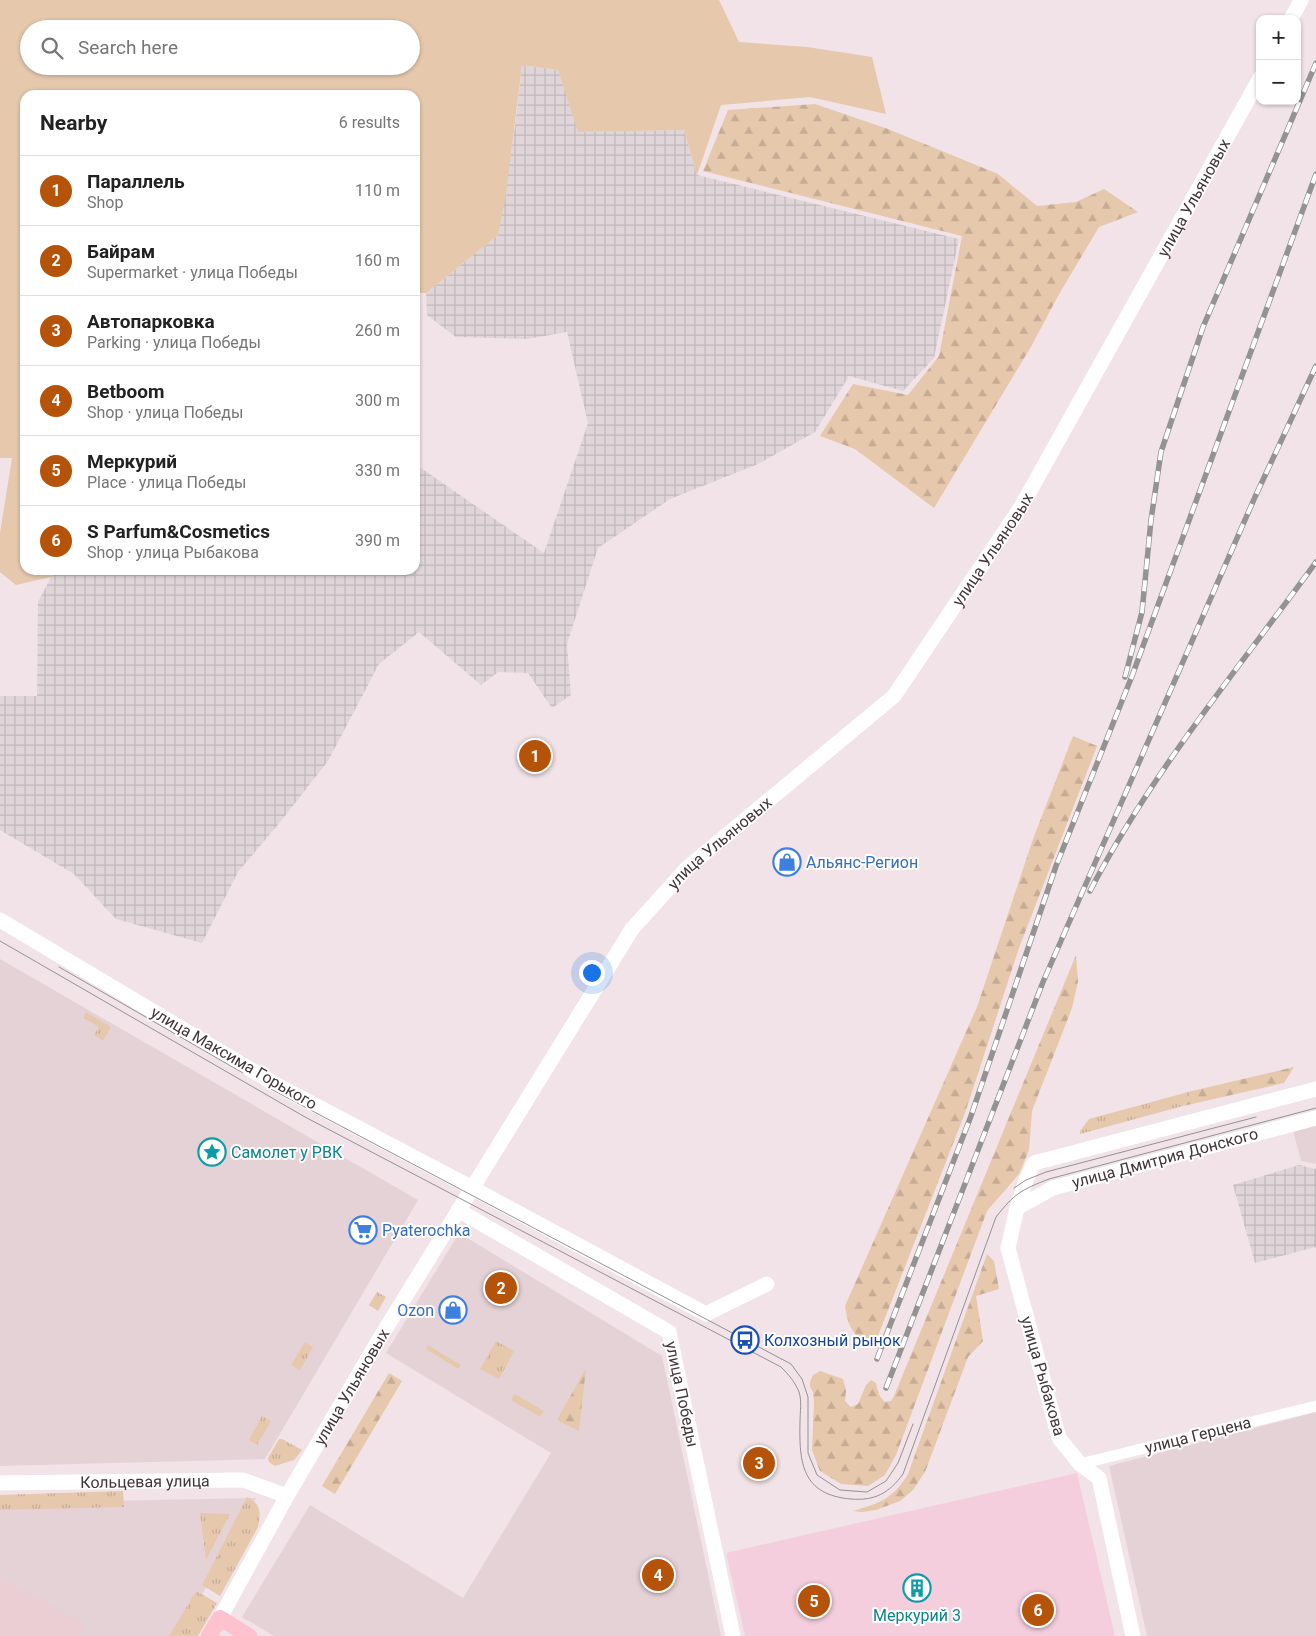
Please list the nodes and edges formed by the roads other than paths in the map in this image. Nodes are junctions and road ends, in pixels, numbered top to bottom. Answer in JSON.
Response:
{"nodes":[{"id":1,"x":1301,"y":0,"type":"edge"},
{"id":2,"x":1293,"y":15,"type":"edge"},
{"id":3,"x":1256,"y":85,"type":"edge"},
{"id":4,"x":0,"y":920,"type":"edge"},
{"id":5,"x":1316,"y":1089,"type":"edge"},
{"id":6,"x":1316,"y":1118,"type":"edge"},
{"id":7,"x":1034,"y":1163,"type":"joint"},
{"id":8,"x":472,"y":1188,"type":"junction"},
{"id":9,"x":1017,"y":1208,"type":"junction"},
{"id":10,"x":458,"y":1210,"type":"junction"},
{"id":11,"x":767,"y":1284,"type":"dead end"},
{"id":12,"x":1316,"y":1406,"type":"edge"},
{"id":13,"x":1080,"y":1464,"type":"junction"},
{"id":14,"x":0,"y":1483,"type":"edge"},
{"id":15,"x":287,"y":1496,"type":"junction"},
{"id":16,"x":220,"y":1618,"type":"junction"},
{"id":17,"x":209,"y":1636,"type":"edge"},
{"id":18,"x":249,"y":1636,"type":"edge"},
{"id":19,"x":733,"y":1636,"type":"edge"},
{"id":20,"x":1133,"y":1636,"type":"edge"}],
"edges":[{"from":1,"to":2,"type":"street"},
{"from":3,"to":8,"type":"street","name":"улица Ульяновых"},
{"from":4,"to":8,"type":"street","name":"улица Максима Горького"},
{"from":5,"to":7,"type":"street","name":"улица Дмитрия Донского"},
{"from":6,"to":9,"type":"street","name":"улица Дмитрия Донского"},
{"from":7,"to":9,"type":"street","name":"улица Рыбакова"},
{"from":8,"to":10,"type":"street","name":"улица Ульяновых"},
{"from":8,"to":11,"type":"street","name":"улица Максима Горького"},
{"from":9,"to":13,"type":"street","name":"улица Рыбакова"},
{"from":10,"to":15,"type":"street","name":"улица Ульяновых"},
{"from":10,"to":19,"type":"street","name":"улица Победы"},
{"from":12,"to":13,"type":"street","name":"улица Герцена"},
{"from":13,"to":20,"type":"street","name":"улица Рыбакова"},
{"from":14,"to":15,"type":"street","name":"Кольцевая улица"},
{"from":15,"to":16,"type":"street","name":"улица Ульяновых"},
{"from":16,"to":17,"type":"main road","name":"улица Ульяновых"},
{"from":16,"to":18,"type":"main road"}]}
